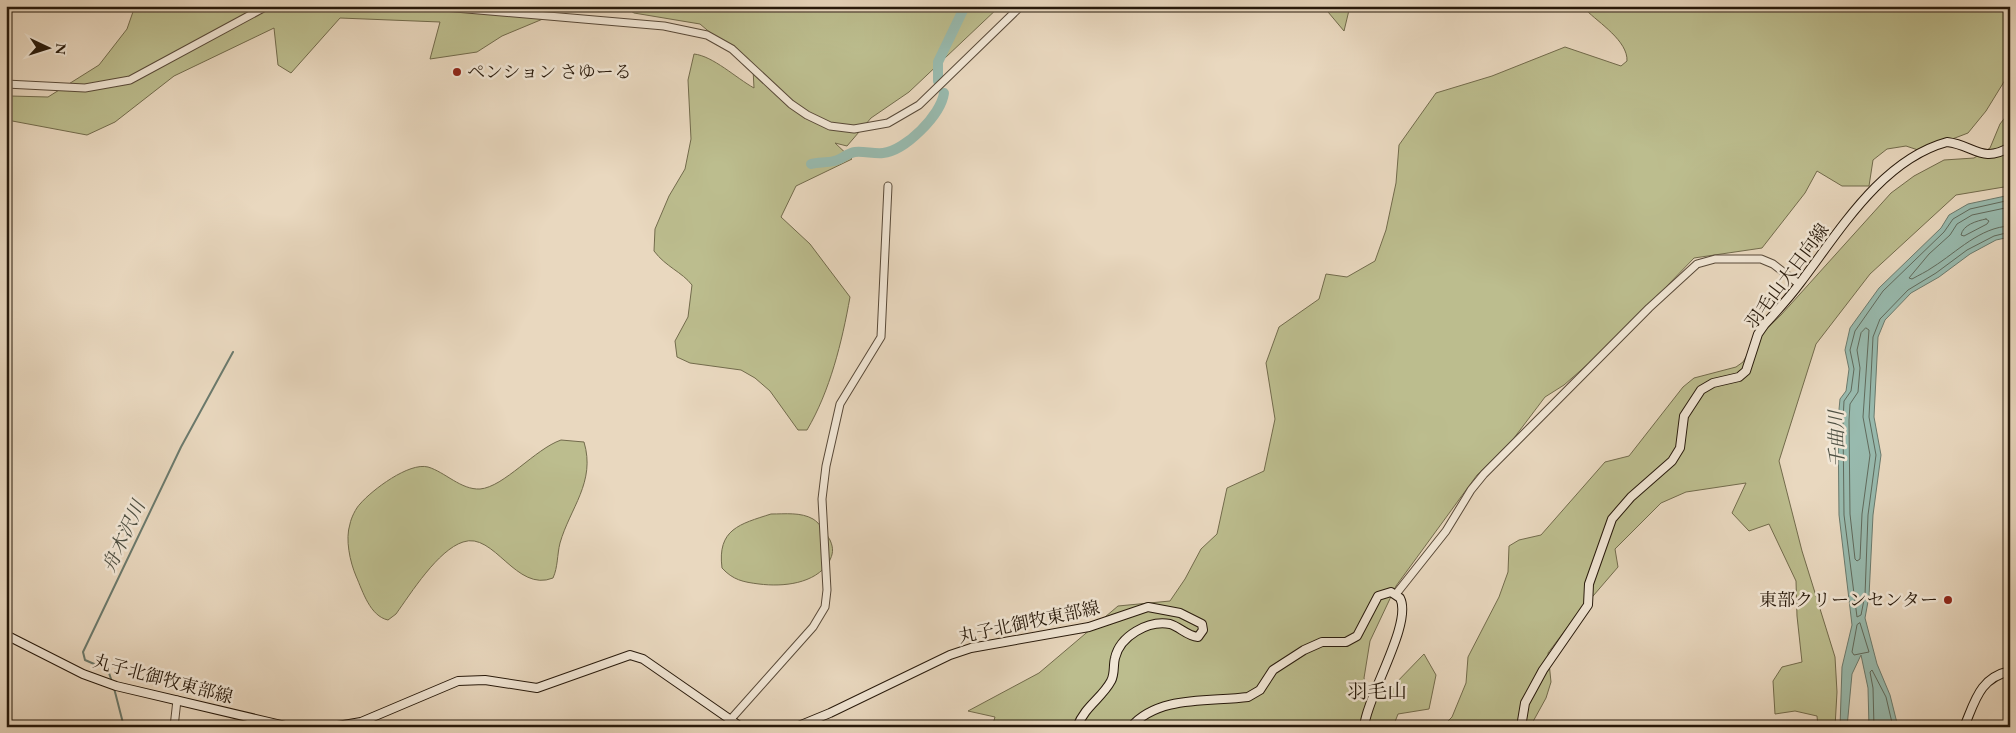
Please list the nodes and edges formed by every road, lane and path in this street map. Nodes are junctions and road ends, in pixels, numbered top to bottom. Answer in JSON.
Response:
{"nodes":[{"id":1,"x":267,"y":6,"type":"edge"},
{"id":2,"x":432,"y":6,"type":"edge"},
{"id":3,"x":1021,"y":6,"type":"edge"},
{"id":4,"x":6,"y":84,"type":"edge"},
{"id":5,"x":2010,"y":147,"type":"edge"},
{"id":6,"x":888,"y":186,"type":"dead end"},
{"id":7,"x":1799,"y":284,"type":"junction"},
{"id":8,"x":1396,"y":594,"type":"junction"},
{"id":9,"x":6,"y":635,"type":"edge"},
{"id":10,"x":2010,"y":670,"type":"edge"},
{"id":11,"x":177,"y":700,"type":"junction"},
{"id":12,"x":731,"y":719,"type":"junction"},
{"id":13,"x":174,"y":727,"type":"edge"},
{"id":14,"x":290,"y":727,"type":"edge"},
{"id":15,"x":332,"y":727,"type":"edge"},
{"id":16,"x":741,"y":727,"type":"edge"},
{"id":17,"x":796,"y":727,"type":"edge"},
{"id":18,"x":1076,"y":727,"type":"edge"},
{"id":19,"x":1131,"y":727,"type":"edge"},
{"id":20,"x":1364,"y":727,"type":"edge"},
{"id":21,"x":1521,"y":727,"type":"edge"},
{"id":22,"x":1964,"y":727,"type":"edge"}],
"edges":[{"from":1,"to":4,"type":"street"},
{"from":2,"to":3,"type":"street"},
{"from":5,"to":7,"type":"main road","name":"羽毛山大日向線"},
{"from":6,"to":12,"type":"street"},
{"from":7,"to":8,"type":"street"},
{"from":7,"to":21,"type":"main road","name":"羽毛山大日向線"},
{"from":8,"to":19,"type":"main road"},
{"from":8,"to":20,"type":"main road"},
{"from":9,"to":11,"type":"main road","name":"丸子北御牧東部線"},
{"from":10,"to":22,"type":"main road"},
{"from":11,"to":13,"type":"street"},
{"from":11,"to":14,"type":"main road","name":"丸子北御牧東部線"},
{"from":12,"to":15,"type":"main road"},
{"from":12,"to":16,"type":"main road"},
{"from":17,"to":18,"type":"main road","name":"丸子北御牧東部線"}]}
